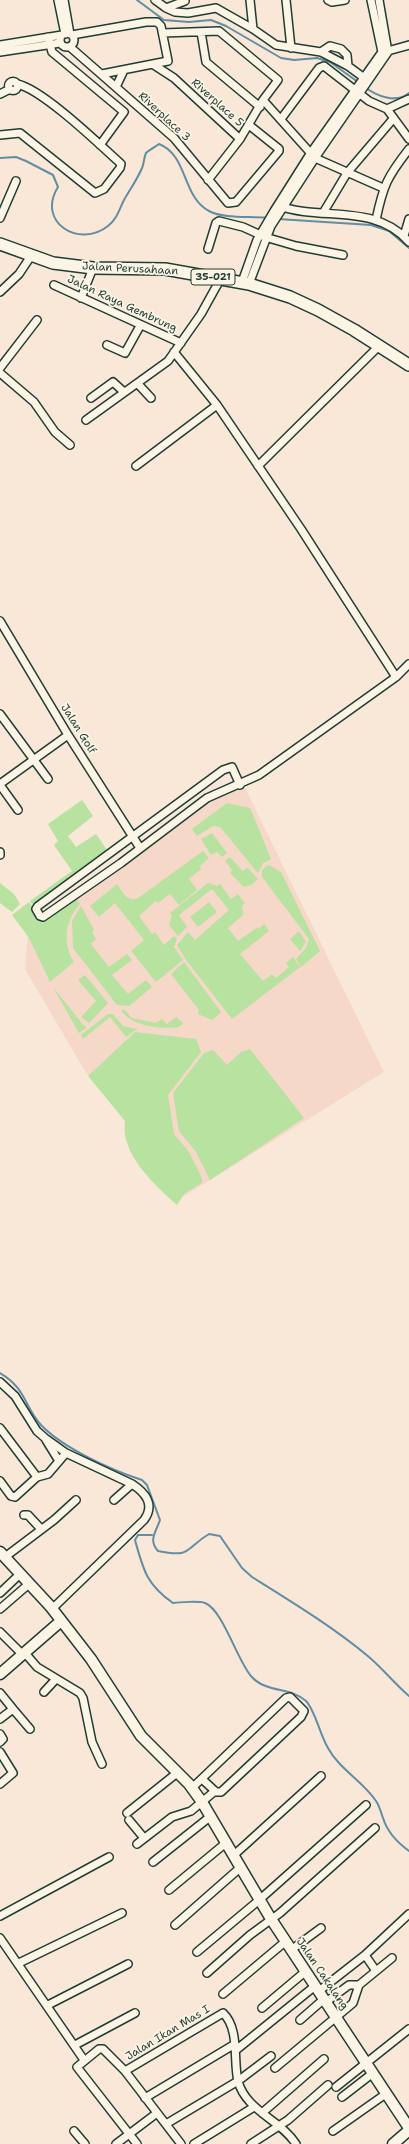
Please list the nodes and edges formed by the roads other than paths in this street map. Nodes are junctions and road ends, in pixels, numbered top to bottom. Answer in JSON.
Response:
{"nodes":[{"id":1,"x":58,"y":0,"type":"edge"},
{"id":2,"x":64,"y":0,"type":"edge"},
{"id":3,"x":156,"y":0,"type":"edge"},
{"id":4,"x":215,"y":0,"type":"edge"},
{"id":5,"x":250,"y":0,"type":"edge"},
{"id":6,"x":286,"y":0,"type":"edge"},
{"id":7,"x":328,"y":0,"type":"edge"},
{"id":8,"x":345,"y":0,"type":"edge"},
{"id":9,"x":371,"y":0,"type":"edge"},
{"id":10,"x":379,"y":0,"type":"edge"},
{"id":11,"x":185,"y":1,"type":"edge"},
{"id":12,"x":166,"y":8,"type":"junction"},
{"id":13,"x":216,"y":8,"type":"junction"},
{"id":14,"x":188,"y":13,"type":"junction"},
{"id":15,"x":253,"y":29,"type":"junction"},
{"id":16,"x":201,"y":32,"type":"junction"},
{"id":17,"x":163,"y":33,"type":"junction"},
{"id":18,"x":67,"y":34,"type":"junction"},
{"id":19,"x":48,"y":40,"type":"junction"},
{"id":20,"x":60,"y":43,"type":"junction"},
{"id":21,"x":0,"y":45,"type":"edge"},
{"id":22,"x":409,"y":45,"type":"edge"},
{"id":23,"x":70,"y":47,"type":"junction"},
{"id":24,"x":291,"y":48,"type":"junction"},
{"id":25,"x":0,"y":52,"type":"edge"},
{"id":26,"x":321,"y":52,"type":"junction"},
{"id":27,"x":385,"y":52,"type":"junction"},
{"id":28,"x":168,"y":61,"type":"junction"},
{"id":29,"x":154,"y":65,"type":"junction"},
{"id":30,"x":348,"y":66,"type":"junction"},
{"id":31,"x":124,"y":70,"type":"junction"},
{"id":32,"x":102,"y":74,"type":"junction"},
{"id":33,"x":174,"y":78,"type":"junction"},
{"id":34,"x":366,"y":81,"type":"junction"},
{"id":35,"x":116,"y":87,"type":"junction"},
{"id":36,"x":358,"y":92,"type":"junction"},
{"id":37,"x":0,"y":94,"type":"edge"},
{"id":38,"x":409,"y":99,"type":"edge"},
{"id":39,"x":261,"y":103,"type":"junction"},
{"id":40,"x":137,"y":106,"type":"junction"},
{"id":41,"x":387,"y":109,"type":"junction"},
{"id":42,"x":124,"y":112,"type":"junction"},
{"id":43,"x":281,"y":119,"type":"junction"},
{"id":44,"x":393,"y":119,"type":"junction"},
{"id":45,"x":248,"y":125,"type":"junction"},
{"id":46,"x":0,"y":135,"type":"edge"},
{"id":47,"x":240,"y":138,"type":"junction"},
{"id":48,"x":409,"y":139,"type":"edge"},
{"id":49,"x":100,"y":145,"type":"junction"},
{"id":50,"x":407,"y":154,"type":"edge"},
{"id":51,"x":312,"y":156,"type":"junction"},
{"id":52,"x":347,"y":173,"type":"junction"},
{"id":53,"x":208,"y":180,"type":"junction"},
{"id":54,"x":16,"y":181,"type":"dead end"},
{"id":55,"x":383,"y":188,"type":"junction"},
{"id":56,"x":278,"y":209,"type":"junction"},
{"id":57,"x":322,"y":213,"type":"junction"},
{"id":58,"x":0,"y":218,"type":"edge"},
{"id":59,"x":409,"y":219,"type":"edge"},
{"id":60,"x":376,"y":220,"type":"junction"},
{"id":61,"x":263,"y":236,"type":"junction"},
{"id":62,"x":407,"y":239,"type":"edge"},
{"id":63,"x":0,"y":244,"type":"edge"},
{"id":64,"x":208,"y":249,"type":"dead end"},
{"id":65,"x":343,"y":255,"type":"dead end"},
{"id":66,"x":31,"y":256,"type":"junction"},
{"id":67,"x":93,"y":268,"type":"junction"},
{"id":68,"x":222,"y":278,"type":"junction"},
{"id":69,"x":246,"y":283,"type":"junction"},
{"id":70,"x":54,"y":285,"type":"dead end"},
{"id":71,"x":0,"y":292,"type":"edge"},
{"id":72,"x":81,"y":298,"type":"junction"},
{"id":73,"x":37,"y":320,"type":"dead end"},
{"id":74,"x":140,"y":326,"type":"junction"},
{"id":75,"x":181,"y":344,"type":"junction"},
{"id":76,"x":107,"y":345,"type":"dead end"},
{"id":77,"x":380,"y":346,"type":"junction"},
{"id":78,"x":174,"y":352,"type":"junction"},
{"id":79,"x":409,"y":365,"type":"edge"},
{"id":80,"x":0,"y":368,"type":"edge"},
{"id":81,"x":0,"y":373,"type":"edge"},
{"id":82,"x":138,"y":384,"type":"junction"},
{"id":83,"x":124,"y":392,"type":"junction"},
{"id":84,"x":91,"y":398,"type":"dead end"},
{"id":85,"x":151,"y":398,"type":"dead end"},
{"id":86,"x":217,"y":405,"type":"junction"},
{"id":87,"x":86,"y":420,"type":"dead end"},
{"id":88,"x":70,"y":445,"type":"dead end"},
{"id":89,"x":136,"y":466,"type":"dead end"},
{"id":90,"x":258,"y":466,"type":"junction"},
{"id":91,"x":0,"y":620,"type":"edge"},
{"id":92,"x":2,"y":629,"type":"edge"},
{"id":93,"x":409,"y":664,"type":"edge"},
{"id":94,"x":396,"y":677,"type":"junction"},
{"id":95,"x":0,"y":714,"type":"edge"},
{"id":96,"x":68,"y":734,"type":"junction"},
{"id":97,"x":33,"y":760,"type":"junction"},
{"id":98,"x":48,"y":779,"type":"dead end"},
{"id":99,"x":0,"y":785,"type":"edge"},
{"id":100,"x":240,"y":785,"type":"junction"},
{"id":101,"x":18,"y":810,"type":"dead end"},
{"id":102,"x":133,"y":838,"type":"junction"},
{"id":103,"x":140,"y":848,"type":"junction"},
{"id":104,"x":0,"y":852,"type":"edge"},
{"id":105,"x":0,"y":855,"type":"edge"},
{"id":106,"x":2,"y":1386,"type":"edge"},
{"id":107,"x":0,"y":1428,"type":"edge"},
{"id":108,"x":45,"y":1438,"type":"junction"},
{"id":109,"x":66,"y":1453,"type":"junction"},
{"id":110,"x":59,"y":1462,"type":"junction"},
{"id":111,"x":37,"y":1477,"type":"junction"},
{"id":112,"x":0,"y":1481,"type":"edge"},
{"id":113,"x":132,"y":1484,"type":"junction"},
{"id":114,"x":76,"y":1500,"type":"dead end"},
{"id":115,"x":114,"y":1500,"type":"dead end"},
{"id":116,"x":24,"y":1515,"type":"dead end"},
{"id":117,"x":41,"y":1529,"type":"junction"},
{"id":118,"x":2,"y":1555,"type":"edge"},
{"id":119,"x":20,"y":1574,"type":"junction"},
{"id":120,"x":30,"y":1584,"type":"junction"},
{"id":121,"x":0,"y":1593,"type":"edge"},
{"id":122,"x":0,"y":1609,"type":"edge"},
{"id":123,"x":52,"y":1609,"type":"junction"},
{"id":124,"x":61,"y":1620,"type":"junction"},
{"id":125,"x":0,"y":1632,"type":"edge"},
{"id":126,"x":24,"y":1654,"type":"junction"},
{"id":127,"x":0,"y":1674,"type":"edge"},
{"id":128,"x":56,"y":1679,"type":"junction"},
{"id":129,"x":44,"y":1692,"type":"dead end"},
{"id":130,"x":0,"y":1693,"type":"edge"},
{"id":131,"x":14,"y":1709,"type":"junction"},
{"id":132,"x":0,"y":1719,"type":"edge"},
{"id":133,"x":30,"y":1729,"type":"dead end"},
{"id":134,"x":0,"y":1734,"type":"edge"},
{"id":135,"x":0,"y":1742,"type":"edge"},
{"id":136,"x":0,"y":1752,"type":"edge"},
{"id":137,"x":102,"y":1764,"type":"dead end"},
{"id":138,"x":177,"y":1773,"type":"junction"},
{"id":139,"x":321,"y":1776,"type":"dead end"},
{"id":140,"x":202,"y":1780,"type":"junction"},
{"id":141,"x":0,"y":1784,"type":"edge"},
{"id":142,"x":192,"y":1788,"type":"junction"},
{"id":143,"x":215,"y":1791,"type":"junction"},
{"id":144,"x":366,"y":1805,"type":"dead end"},
{"id":145,"x":207,"y":1809,"type":"junction"},
{"id":146,"x":127,"y":1813,"type":"dead end"},
{"id":147,"x":129,"y":1820,"type":"dead end"},
{"id":148,"x":375,"y":1828,"type":"dead end"},
{"id":149,"x":144,"y":1838,"type":"junction"},
{"id":150,"x":227,"y":1842,"type":"junction"},
{"id":151,"x":137,"y":1844,"type":"dead end"},
{"id":152,"x":234,"y":1855,"type":"junction"},
{"id":153,"x":109,"y":1857,"type":"dead end"},
{"id":154,"x":153,"y":1862,"type":"dead end"},
{"id":155,"x":241,"y":1867,"type":"junction"},
{"id":156,"x":169,"y":1890,"type":"dead end"},
{"id":157,"x":260,"y":1898,"type":"junction"},
{"id":158,"x":122,"y":1913,"type":"dead end"},
{"id":159,"x":409,"y":1914,"type":"edge"},
{"id":160,"x":0,"y":1916,"type":"edge"},
{"id":161,"x":271,"y":1919,"type":"junction"},
{"id":162,"x":175,"y":1925,"type":"dead end"},
{"id":163,"x":321,"y":1928,"type":"dead end"},
{"id":164,"x":0,"y":1938,"type":"edge"},
{"id":165,"x":286,"y":1941,"type":"junction"},
{"id":166,"x":292,"y":1950,"type":"junction"},
{"id":167,"x":197,"y":1952,"type":"dead end"},
{"id":168,"x":365,"y":1955,"type":"junction"},
{"id":169,"x":392,"y":1958,"type":"dead end"},
{"id":170,"x":18,"y":1963,"type":"junction"},
{"id":171,"x":128,"y":1964,"type":"dead end"},
{"id":172,"x":306,"y":1971,"type":"junction"},
{"id":173,"x":376,"y":1971,"type":"junction"},
{"id":174,"x":207,"y":1973,"type":"dead end"},
{"id":175,"x":359,"y":1985,"type":"junction"},
{"id":176,"x":223,"y":1994,"type":"dead end"},
{"id":177,"x":321,"y":1995,"type":"junction"},
{"id":178,"x":48,"y":2005,"type":"junction"},
{"id":179,"x":262,"y":2008,"type":"dead end"},
{"id":180,"x":135,"y":2013,"type":"dead end"},
{"id":181,"x":336,"y":2017,"type":"junction"},
{"id":182,"x":300,"y":2020,"type":"dead end"},
{"id":183,"x":409,"y":2029,"type":"edge"},
{"id":184,"x":75,"y":2045,"type":"junction"},
{"id":185,"x":235,"y":2047,"type":"junction"},
{"id":186,"x":271,"y":2056,"type":"dead end"},
{"id":187,"x":324,"y":2059,"type":"dead end"},
{"id":188,"x":84,"y":2060,"type":"junction"},
{"id":189,"x":367,"y":2063,"type":"junction"},
{"id":190,"x":275,"y":2068,"type":"dead end"},
{"id":191,"x":125,"y":2071,"type":"junction"},
{"id":192,"x":373,"y":2073,"type":"junction"},
{"id":193,"x":238,"y":2081,"type":"junction"},
{"id":194,"x":328,"y":2085,"type":"dead end"},
{"id":195,"x":336,"y":2087,"type":"dead end"},
{"id":196,"x":387,"y":2093,"type":"junction"},
{"id":197,"x":342,"y":2097,"type":"dead end"},
{"id":198,"x":145,"y":2098,"type":"junction"},
{"id":199,"x":254,"y":2108,"type":"junction"},
{"id":200,"x":157,"y":2112,"type":"junction"},
{"id":201,"x":262,"y":2113,"type":"junction"},
{"id":202,"x":406,"y":2116,"type":"edge"},
{"id":203,"x":166,"y":2124,"type":"junction"},
{"id":204,"x":279,"y":2127,"type":"junction"},
{"id":205,"x":74,"y":2131,"type":"dead end"},
{"id":206,"x":333,"y":2131,"type":"dead end"},
{"id":207,"x":129,"y":2134,"type":"junction"},
{"id":208,"x":85,"y":2144,"type":"edge"},
{"id":209,"x":116,"y":2144,"type":"edge"},
{"id":210,"x":137,"y":2144,"type":"edge"},
{"id":211,"x":181,"y":2144,"type":"edge"},
{"id":212,"x":194,"y":2144,"type":"edge"},
{"id":213,"x":251,"y":2144,"type":"edge"},
{"id":214,"x":296,"y":2144,"type":"edge"},
{"id":215,"x":393,"y":2144,"type":"edge"}],
"edges":[{"from":1,"to":18,"type":"street"},
{"from":2,"to":18,"type":"street"},
{"from":3,"to":12,"type":"street"},
{"from":4,"to":13,"type":"street"},
{"from":5,"to":15,"type":"street"},
{"from":6,"to":24,"type":"street"},
{"from":7,"to":8,"type":"street"},
{"from":9,"to":27,"type":"street"},
{"from":10,"to":27,"type":"street"},
{"from":11,"to":12,"type":"street"},
{"from":11,"to":14,"type":"street"},
{"from":12,"to":14,"type":"street"},
{"from":13,"to":14,"type":"street"},
{"from":13,"to":15,"type":"street"},
{"from":15,"to":24,"type":"street"},
{"from":16,"to":17,"type":"street"},
{"from":16,"to":39,"type":"street"},
{"from":16,"to":39,"type":"street","name":"Riverplace 5"},
{"from":17,"to":18,"type":"street"},
{"from":17,"to":28,"type":"street","name":"Riverplace 5"},
{"from":18,"to":19,"type":"street"},
{"from":18,"to":20,"type":"street"},
{"from":18,"to":23,"type":"street"},
{"from":19,"to":20,"type":"street"},
{"from":19,"to":21,"type":"street"},
{"from":19,"to":25,"type":"street"},
{"from":19,"to":42,"type":"street"},
{"from":20,"to":23,"type":"street","name":"Riverplace 3"},
{"from":22,"to":27,"type":"street"},
{"from":23,"to":32,"type":"street","name":"Riverplace 3"},
{"from":24,"to":26,"type":"street"},
{"from":26,"to":30,"type":"street"},
{"from":26,"to":30,"type":"street"},
{"from":27,"to":34,"type":"street"},
{"from":28,"to":29,"type":"street"},
{"from":28,"to":33,"type":"street","name":"Riverplace 5"},
{"from":29,"to":31,"type":"street"},
{"from":29,"to":33,"type":"street","name":"Riverplace 5"},
{"from":30,"to":34,"type":"street"},
{"from":31,"to":32,"type":"street"},
{"from":31,"to":35,"type":"street"},
{"from":32,"to":35,"type":"street","name":"Riverplace 3"},
{"from":33,"to":47,"type":"street","name":"Riverplace 5"},
{"from":34,"to":36,"type":"street"},
{"from":35,"to":40,"type":"street","name":"Riverplace 3"},
{"from":36,"to":41,"type":"street"},
{"from":36,"to":43,"type":"street"},
{"from":36,"to":51,"type":"street"},
{"from":37,"to":49,"type":"street"},
{"from":38,"to":41,"type":"street"},
{"from":39,"to":43,"type":"street"},
{"from":39,"to":45,"type":"street","name":"Riverplace 5"},
{"from":40,"to":42,"type":"street"},
{"from":40,"to":53,"type":"street","name":"Riverplace 3"},
{"from":41,"to":44,"type":"street"},
{"from":42,"to":49,"type":"street"},
{"from":43,"to":51,"type":"street"},
{"from":44,"to":48,"type":"street"},
{"from":44,"to":52,"type":"street"},
{"from":45,"to":47,"type":"street","name":"Riverplace 5"},
{"from":45,"to":53,"type":"street","name":"Riverplace 3"},
{"from":46,"to":49,"type":"street"},
{"from":47,"to":53,"type":"street"},
{"from":50,"to":55,"type":"street"},
{"from":51,"to":52,"type":"street"},
{"from":51,"to":56,"type":"street"},
{"from":52,"to":55,"type":"street"},
{"from":52,"to":57,"type":"street"},
{"from":54,"to":58,"type":"street"},
{"from":55,"to":60,"type":"street"},
{"from":56,"to":57,"type":"street"},
{"from":56,"to":61,"type":"street"},
{"from":57,"to":60,"type":"street"},
{"from":59,"to":62,"type":"street"},
{"from":60,"to":62,"type":"street"},
{"from":61,"to":64,"type":"street"},
{"from":61,"to":65,"type":"street"},
{"from":61,"to":69,"type":"street"},
{"from":63,"to":66,"type":"main road","name":"Jalan Perusahaan","number":"35-021"},
{"from":66,"to":67,"type":"main road","name":"Jalan Perusahaan","number":"35-021"},
{"from":66,"to":71,"type":"street"},
{"from":67,"to":68,"type":"main road","name":"Jalan Perusahaan","number":"35-021"},
{"from":67,"to":72,"type":"street"},
{"from":68,"to":69,"type":"main road","name":"Jalan Perusahaan","number":"35-021"},
{"from":68,"to":75,"type":"street","name":"Jalan Raya Gembrung"},
{"from":69,"to":77,"type":"main road","name":"Jalan Perusahaan","number":"35-021"},
{"from":70,"to":72,"type":"street","name":"Jalan Raya Gembrung"},
{"from":72,"to":74,"type":"street","name":"Jalan Raya Gembrung"},
{"from":73,"to":80,"type":"street"},
{"from":74,"to":75,"type":"street","name":"Jalan Raya Gembrung"},
{"from":74,"to":76,"type":"street"},
{"from":75,"to":78,"type":"street","name":"Jalan Raya Gembrung"},
{"from":77,"to":79,"type":"main road","name":"Jalan Perusahaan","number":"35-021"},
{"from":77,"to":90,"type":"street"},
{"from":78,"to":82,"type":"street","name":"Jalan Raya Gembrung"},
{"from":78,"to":86,"type":"street"},
{"from":81,"to":88,"type":"street"},
{"from":82,"to":83,"type":"street","name":"Jalan Raya Gembrung"},
{"from":82,"to":85,"type":"street"},
{"from":83,"to":84,"type":"street"},
{"from":83,"to":87,"type":"street","name":"Jalan Raya Gembrung"},
{"from":86,"to":89,"type":"street"},
{"from":86,"to":90,"type":"street"},
{"from":90,"to":94,"type":"street"},
{"from":91,"to":92,"type":"street","name":"Jalan Golf"},
{"from":92,"to":96,"type":"street","name":"Jalan Golf"},
{"from":93,"to":94,"type":"street"},
{"from":94,"to":100,"type":"street"},
{"from":95,"to":97,"type":"street"},
{"from":96,"to":97,"type":"street"},
{"from":96,"to":102,"type":"street","name":"Jalan Golf"},
{"from":97,"to":98,"type":"street"},
{"from":97,"to":99,"type":"street"},
{"from":99,"to":101,"type":"street"},
{"from":100,"to":102,"type":"street"},
{"from":100,"to":103,"type":"street"},
{"from":102,"to":103,"type":"street","name":"Jalan Golf"},
{"from":102,"to":103,"type":"street"},
{"from":104,"to":105,"type":"street"},
{"from":106,"to":108,"type":"street"},
{"from":107,"to":111,"type":"street"},
{"from":108,"to":109,"type":"street"},
{"from":108,"to":110,"type":"street"},
{"from":109,"to":110,"type":"street"},
{"from":109,"to":113,"type":"street"},
{"from":110,"to":111,"type":"street"},
{"from":111,"to":112,"type":"street"},
{"from":113,"to":115,"type":"street"},
{"from":113,"to":123,"type":"street"},
{"from":114,"to":117,"type":"street"},
{"from":116,"to":117,"type":"street"},
{"from":117,"to":118,"type":"street"},
{"from":118,"to":119,"type":"street","name":"Jalan Cakalang"},
{"from":119,"to":120,"type":"street","name":"Jalan Cakalang"},
{"from":119,"to":121,"type":"street"},
{"from":120,"to":122,"type":"street"},
{"from":120,"to":123,"type":"street","name":"Jalan Cakalang"},
{"from":123,"to":124,"type":"street","name":"Jalan Cakalang"},
{"from":124,"to":126,"type":"street"},
{"from":124,"to":138,"type":"street","name":"Jalan Cakalang"},
{"from":125,"to":126,"type":"street"},
{"from":126,"to":127,"type":"street"},
{"from":126,"to":128,"type":"street"},
{"from":128,"to":129,"type":"street"},
{"from":128,"to":137,"type":"street"},
{"from":130,"to":131,"type":"street"},
{"from":131,"to":132,"type":"street"},
{"from":131,"to":133,"type":"street"},
{"from":134,"to":135,"type":"street"},
{"from":136,"to":141,"type":"street"},
{"from":138,"to":142,"type":"street","name":"Jalan Cakalang"},
{"from":138,"to":146,"type":"street"},
{"from":139,"to":152,"type":"street"},
{"from":140,"to":142,"type":"street"},
{"from":140,"to":143,"type":"street"},
{"from":140,"to":143,"type":"street"},
{"from":142,"to":145,"type":"street","name":"Jalan Cakalang"},
{"from":143,"to":145,"type":"street"},
{"from":144,"to":157,"type":"street"},
{"from":145,"to":149,"type":"street"},
{"from":145,"to":150,"type":"street","name":"Jalan Cakalang"},
{"from":145,"to":154,"type":"street"},
{"from":147,"to":149,"type":"street"},
{"from":148,"to":161,"type":"street"},
{"from":149,"to":151,"type":"street"},
{"from":150,"to":152,"type":"street","name":"Jalan Cakalang"},
{"from":150,"to":156,"type":"street"},
{"from":152,"to":155,"type":"street","name":"Jalan Cakalang"},
{"from":153,"to":160,"type":"street"},
{"from":155,"to":157,"type":"street","name":"Jalan Cakalang"},
{"from":155,"to":162,"type":"street"},
{"from":157,"to":161,"type":"street","name":"Jalan Cakalang"},
{"from":157,"to":167,"type":"street"},
{"from":158,"to":170,"type":"street"},
{"from":159,"to":168,"type":"street"},
{"from":161,"to":165,"type":"street","name":"Jalan Cakalang"},
{"from":161,"to":174,"type":"street"},
{"from":163,"to":166,"type":"street"},
{"from":164,"to":170,"type":"street"},
{"from":165,"to":166,"type":"street","name":"Jalan Cakalang"},
{"from":165,"to":176,"type":"street"},
{"from":166,"to":172,"type":"street","name":"Jalan Cakalang"},
{"from":168,"to":173,"type":"street"},
{"from":168,"to":177,"type":"street"},
{"from":169,"to":173,"type":"street"},
{"from":170,"to":178,"type":"street"},
{"from":171,"to":178,"type":"street"},
{"from":172,"to":177,"type":"street","name":"Jalan Cakalang"},
{"from":172,"to":179,"type":"street"},
{"from":173,"to":175,"type":"street"},
{"from":175,"to":177,"type":"street"},
{"from":175,"to":181,"type":"street"},
{"from":177,"to":181,"type":"street","name":"Jalan Cakalang"},
{"from":177,"to":182,"type":"street"},
{"from":177,"to":185,"type":"street"},
{"from":178,"to":184,"type":"street"},
{"from":180,"to":184,"type":"street"},
{"from":181,"to":189,"type":"street","name":"Jalan Cakalang"},
{"from":181,"to":190,"type":"street"},
{"from":183,"to":189,"type":"street"},
{"from":184,"to":188,"type":"street"},
{"from":185,"to":191,"type":"street","name":"Jalan Ikan Mas I"},
{"from":185,"to":193,"type":"street"},
{"from":185,"to":198,"type":"street"},
{"from":186,"to":193,"type":"street"},
{"from":187,"to":201,"type":"street"},
{"from":188,"to":191,"type":"street"},
{"from":188,"to":207,"type":"street"},
{"from":189,"to":192,"type":"street","name":"Jalan Cakalang"},
{"from":189,"to":195,"type":"street"},
{"from":191,"to":198,"type":"street"},
{"from":192,"to":196,"type":"street","name":"Jalan Cakalang"},
{"from":192,"to":197,"type":"street"},
{"from":193,"to":199,"type":"street"},
{"from":193,"to":203,"type":"street"},
{"from":194,"to":204,"type":"street"},
{"from":196,"to":202,"type":"street","name":"Jalan Cakalang"},
{"from":196,"to":206,"type":"street"},
{"from":198,"to":200,"type":"street"},
{"from":199,"to":201,"type":"street"},
{"from":199,"to":212,"type":"street"},
{"from":200,"to":203,"type":"street"},
{"from":200,"to":207,"type":"street"},
{"from":201,"to":204,"type":"street"},
{"from":202,"to":215,"type":"street","name":"Jalan Cakalang"},
{"from":203,"to":211,"type":"street"},
{"from":204,"to":213,"type":"street"},
{"from":204,"to":214,"type":"street"},
{"from":205,"to":208,"type":"street"},
{"from":207,"to":209,"type":"street"},
{"from":207,"to":210,"type":"street"}]}
